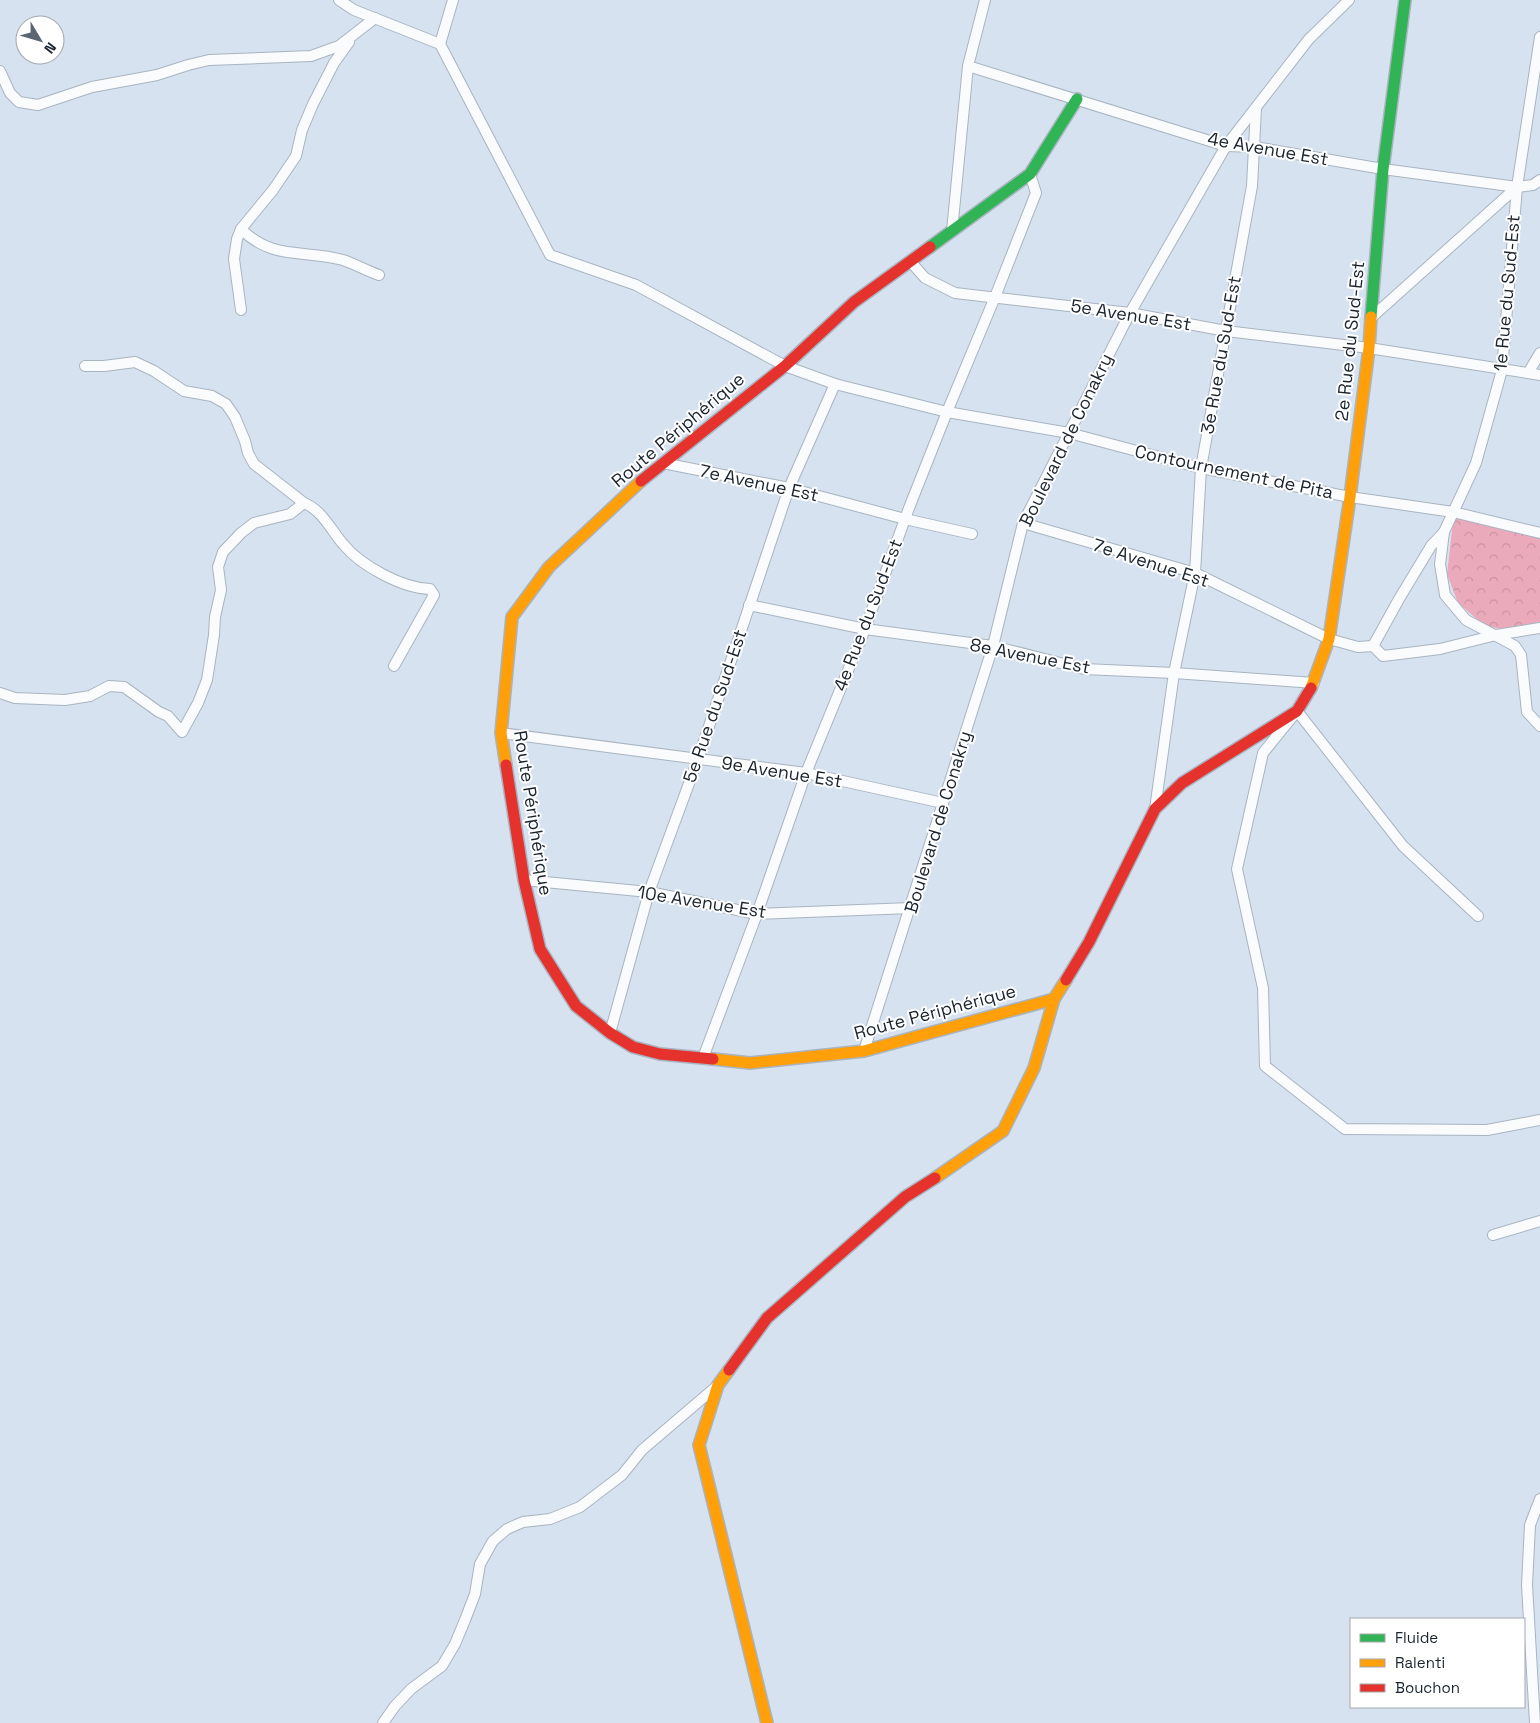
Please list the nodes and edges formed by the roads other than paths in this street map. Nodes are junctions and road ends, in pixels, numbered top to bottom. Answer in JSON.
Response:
{"nodes":[{"id":1,"x":339,"y":0,"type":"edge"},
{"id":2,"x":453,"y":0,"type":"edge"},
{"id":3,"x":985,"y":0,"type":"edge"},
{"id":4,"x":1349,"y":0,"type":"edge"},
{"id":5,"x":1405,"y":0,"type":"edge"},
{"id":6,"x":375,"y":18,"type":"junction"},
{"id":7,"x":358,"y":32,"type":"junction"},
{"id":8,"x":1540,"y":37,"type":"edge"},
{"id":9,"x":440,"y":44,"type":"junction"},
{"id":10,"x":968,"y":66,"type":"junction"},
{"id":11,"x":0,"y":70,"type":"edge"},
{"id":12,"x":1077,"y":100,"type":"junction"},
{"id":13,"x":1256,"y":108,"type":"junction"},
{"id":14,"x":1226,"y":146,"type":"junction"},
{"id":15,"x":1255,"y":147,"type":"junction"},
{"id":16,"x":1383,"y":169,"type":"junction"},
{"id":17,"x":1030,"y":174,"type":"junction"},
{"id":18,"x":1540,"y":180,"type":"edge"},
{"id":19,"x":1517,"y":187,"type":"junction"},
{"id":20,"x":241,"y":229,"type":"junction"},
{"id":21,"x":952,"y":231,"type":"junction"},
{"id":22,"x":910,"y":261,"type":"junction"},
{"id":23,"x":379,"y":275,"type":"dead end"},
{"id":24,"x":995,"y":297,"type":"junction"},
{"id":25,"x":241,"y":310,"type":"dead end"},
{"id":26,"x":1130,"y":313,"type":"junction"},
{"id":27,"x":1372,"y":317,"type":"junction"},
{"id":28,"x":1226,"y":331,"type":"junction"},
{"id":29,"x":1369,"y":348,"type":"junction"},
{"id":30,"x":1540,"y":354,"type":"edge"},
{"id":31,"x":85,"y":366,"type":"dead end"},
{"id":32,"x":785,"y":366,"type":"junction"},
{"id":33,"x":1502,"y":370,"type":"junction"},
{"id":34,"x":1528,"y":373,"type":"junction"},
{"id":35,"x":1540,"y":375,"type":"edge"},
{"id":36,"x":835,"y":384,"type":"junction"},
{"id":37,"x":947,"y":412,"type":"junction"},
{"id":38,"x":1069,"y":433,"type":"junction"},
{"id":39,"x":663,"y":463,"type":"junction"},
{"id":40,"x":1201,"y":468,"type":"junction"},
{"id":41,"x":789,"y":488,"type":"junction"},
{"id":42,"x":1350,"y":496,"type":"junction"},
{"id":43,"x":304,"y":503,"type":"junction"},
{"id":44,"x":1453,"y":512,"type":"junction"},
{"id":45,"x":905,"y":519,"type":"junction"},
{"id":46,"x":1023,"y":523,"type":"junction"},
{"id":47,"x":1444,"y":532,"type":"junction"},
{"id":48,"x":1540,"y":533,"type":"edge"},
{"id":49,"x":972,"y":534,"type":"dead end"},
{"id":50,"x":1194,"y":573,"type":"junction"},
{"id":51,"x":749,"y":605,"type":"junction"},
{"id":52,"x":1540,"y":628,"type":"edge"},
{"id":53,"x":865,"y":629,"type":"junction"},
{"id":54,"x":1496,"y":635,"type":"junction"},
{"id":55,"x":1329,"y":639,"type":"junction"},
{"id":56,"x":993,"y":646,"type":"junction"},
{"id":57,"x":1373,"y":646,"type":"junction"},
{"id":58,"x":394,"y":666,"type":"dead end"},
{"id":59,"x":1174,"y":672,"type":"junction"},
{"id":60,"x":1314,"y":683,"type":"junction"},
{"id":61,"x":0,"y":693,"type":"edge"},
{"id":62,"x":1297,"y":711,"type":"junction"},
{"id":63,"x":1540,"y":726,"type":"edge"},
{"id":64,"x":501,"y":733,"type":"junction"},
{"id":65,"x":698,"y":759,"type":"junction"},
{"id":66,"x":806,"y":773,"type":"junction"},
{"id":67,"x":943,"y":803,"type":"junction"},
{"id":68,"x":1155,"y":809,"type":"junction"},
{"id":69,"x":524,"y":880,"type":"junction"},
{"id":70,"x":649,"y":892,"type":"junction"},
{"id":71,"x":911,"y":908,"type":"junction"},
{"id":72,"x":757,"y":914,"type":"junction"},
{"id":73,"x":1478,"y":916,"type":"dead end"},
{"id":74,"x":1054,"y":998,"type":"junction"},
{"id":75,"x":610,"y":1033,"type":"junction"},
{"id":76,"x":864,"y":1051,"type":"junction"},
{"id":77,"x":702,"y":1058,"type":"junction"},
{"id":78,"x":1540,"y":1120,"type":"edge"},
{"id":79,"x":1540,"y":1221,"type":"edge"},
{"id":80,"x":1493,"y":1235,"type":"dead end"},
{"id":81,"x":718,"y":1385,"type":"junction"},
{"id":82,"x":1540,"y":1499,"type":"edge"},
{"id":83,"x":383,"y":1723,"type":"edge"},
{"id":84,"x":767,"y":1723,"type":"edge"},
{"id":85,"x":1535,"y":1723,"type":"edge"}],
"edges":[{"from":1,"to":6,"type":"street"},
{"from":2,"to":9,"type":"street"},
{"from":3,"to":10,"type":"street"},
{"from":4,"to":13,"type":"street","name":"Boulevard de Conakry"},
{"from":5,"to":16,"type":"street","name":"2e Rue du Sud-Est"},
{"from":6,"to":7,"type":"street"},
{"from":6,"to":9,"type":"street"},
{"from":7,"to":11,"type":"street"},
{"from":7,"to":20,"type":"street"},
{"from":8,"to":19,"type":"street","name":"1e Rue du Sud-Est"},
{"from":9,"to":32,"type":"street","name":"Contournement de Pita"},
{"from":10,"to":12,"type":"street","name":"4e Avenue Est"},
{"from":10,"to":21,"type":"street"},
{"from":12,"to":14,"type":"street","name":"4e Avenue Est"},
{"from":12,"to":17,"type":"street","name":"Route Périphérique"},
{"from":13,"to":14,"type":"street","name":"Boulevard de Conakry"},
{"from":13,"to":15,"type":"street","name":"3e Rue du Sud-Est"},
{"from":14,"to":15,"type":"street","name":"4e Avenue Est"},
{"from":14,"to":26,"type":"street","name":"Boulevard de Conakry"},
{"from":15,"to":16,"type":"street","name":"4e Avenue Est"},
{"from":15,"to":28,"type":"street","name":"3e Rue du Sud-Est"},
{"from":16,"to":19,"type":"street","name":"4e Avenue Est"},
{"from":16,"to":27,"type":"street","name":"2e Rue du Sud-Est"},
{"from":17,"to":21,"type":"street","name":"Route Périphérique"},
{"from":17,"to":24,"type":"street","name":"4e Rue du Sud-Est"},
{"from":18,"to":19,"type":"street"},
{"from":19,"to":27,"type":"street"},
{"from":19,"to":33,"type":"street","name":"1e Rue du Sud-Est"},
{"from":20,"to":23,"type":"street"},
{"from":20,"to":25,"type":"street"},
{"from":21,"to":22,"type":"street","name":"Route Périphérique"},
{"from":22,"to":24,"type":"street","name":"5e Avenue Est"},
{"from":22,"to":32,"type":"street","name":"Route Périphérique"},
{"from":24,"to":26,"type":"street","name":"5e Avenue Est"},
{"from":24,"to":37,"type":"street","name":"4e Rue du Sud-Est"},
{"from":26,"to":28,"type":"street","name":"5e Avenue Est"},
{"from":26,"to":38,"type":"street","name":"Boulevard de Conakry"},
{"from":27,"to":29,"type":"street","name":"2e Rue du Sud-Est"},
{"from":28,"to":29,"type":"street","name":"5e Avenue Est"},
{"from":28,"to":40,"type":"street","name":"3e Rue du Sud-Est"},
{"from":29,"to":33,"type":"street","name":"5e Avenue Est"},
{"from":29,"to":42,"type":"street","name":"2e Rue du Sud-Est"},
{"from":30,"to":34,"type":"street"},
{"from":31,"to":43,"type":"street"},
{"from":32,"to":36,"type":"street","name":"Contournement de Pita"},
{"from":32,"to":39,"type":"street","name":"Route Périphérique"},
{"from":33,"to":34,"type":"street","name":"5e Avenue Est"},
{"from":33,"to":44,"type":"street","name":"1e Rue du Sud-Est"},
{"from":34,"to":35,"type":"street","name":"5e Avenue Est"},
{"from":36,"to":37,"type":"street","name":"Contournement de Pita"},
{"from":36,"to":41,"type":"street","name":"5e Rue du Sud-Est"},
{"from":37,"to":38,"type":"street","name":"Contournement de Pita"},
{"from":37,"to":45,"type":"street","name":"4e Rue du Sud-Est"},
{"from":38,"to":40,"type":"street","name":"Contournement de Pita"},
{"from":38,"to":46,"type":"street","name":"Boulevard de Conakry"},
{"from":39,"to":41,"type":"street","name":"7e Avenue Est"},
{"from":39,"to":64,"type":"street","name":"Route Périphérique"},
{"from":40,"to":42,"type":"street","name":"Contournement de Pita"},
{"from":40,"to":50,"type":"street","name":"3e Rue du Sud-Est"},
{"from":41,"to":45,"type":"street","name":"7e Avenue Est"},
{"from":41,"to":51,"type":"street","name":"5e Rue du Sud-Est"},
{"from":42,"to":44,"type":"street","name":"Contournement de Pita"},
{"from":42,"to":55,"type":"street","name":"2e Rue du Sud-Est"},
{"from":43,"to":58,"type":"street"},
{"from":43,"to":61,"type":"street"},
{"from":44,"to":47,"type":"street","name":"1e Rue du Sud-Est"},
{"from":44,"to":48,"type":"street","name":"Contournement de Pita"},
{"from":45,"to":49,"type":"street","name":"7e Avenue Est"},
{"from":45,"to":53,"type":"street","name":"4e Rue du Sud-Est"},
{"from":46,"to":50,"type":"street","name":"7e Avenue Est"},
{"from":46,"to":56,"type":"street","name":"Boulevard de Conakry"},
{"from":47,"to":54,"type":"street","name":"1e Rue du Sud-Est"},
{"from":47,"to":57,"type":"street"},
{"from":50,"to":55,"type":"street","name":"7e Avenue Est"},
{"from":50,"to":59,"type":"street","name":"3e Rue du Sud-Est"},
{"from":51,"to":53,"type":"street","name":"8e Avenue Est"},
{"from":51,"to":65,"type":"street","name":"5e Rue du Sud-Est"},
{"from":52,"to":54,"type":"street"},
{"from":53,"to":56,"type":"street","name":"8e Avenue Est"},
{"from":53,"to":66,"type":"street","name":"4e Rue du Sud-Est"},
{"from":54,"to":57,"type":"street","name":"7e Avenue Est"},
{"from":54,"to":63,"type":"street","name":"1e Rue du Sud-Est"},
{"from":55,"to":57,"type":"street","name":"7e Avenue Est"},
{"from":55,"to":60,"type":"street","name":"2e Rue du Sud-Est"},
{"from":56,"to":59,"type":"street","name":"8e Avenue Est"},
{"from":56,"to":67,"type":"street","name":"Boulevard de Conakry"},
{"from":59,"to":60,"type":"street","name":"8e Avenue Est"},
{"from":59,"to":68,"type":"street","name":"3e Rue du Sud-Est"},
{"from":60,"to":62,"type":"street","name":"2e Rue du Sud-Est"},
{"from":62,"to":68,"type":"street"},
{"from":62,"to":73,"type":"street"},
{"from":62,"to":78,"type":"street"},
{"from":64,"to":65,"type":"street","name":"9e Avenue Est"},
{"from":64,"to":69,"type":"street","name":"Route Périphérique"},
{"from":65,"to":66,"type":"street","name":"9e Avenue Est"},
{"from":65,"to":70,"type":"street","name":"5e Rue du Sud-Est"},
{"from":66,"to":67,"type":"street","name":"9e Avenue Est"},
{"from":66,"to":72,"type":"street","name":"4e Rue du Sud-Est"},
{"from":67,"to":71,"type":"street","name":"Boulevard de Conakry"},
{"from":68,"to":74,"type":"street"},
{"from":69,"to":70,"type":"street","name":"10e Avenue Est"},
{"from":69,"to":75,"type":"street","name":"Route Périphérique"},
{"from":70,"to":72,"type":"street","name":"10e Avenue Est"},
{"from":70,"to":75,"type":"street","name":"5e Rue du Sud-Est"},
{"from":71,"to":72,"type":"street","name":"10e Avenue Est"},
{"from":71,"to":76,"type":"street","name":"Boulevard de Conakry"},
{"from":72,"to":77,"type":"street","name":"4e Rue du Sud-Est"},
{"from":74,"to":76,"type":"street","name":"Route Périphérique"},
{"from":74,"to":81,"type":"street"},
{"from":75,"to":77,"type":"street","name":"Route Périphérique"},
{"from":76,"to":77,"type":"street","name":"Route Périphérique"},
{"from":79,"to":80,"type":"street"},
{"from":81,"to":83,"type":"street"},
{"from":81,"to":84,"type":"street"},
{"from":82,"to":85,"type":"street"}]}
